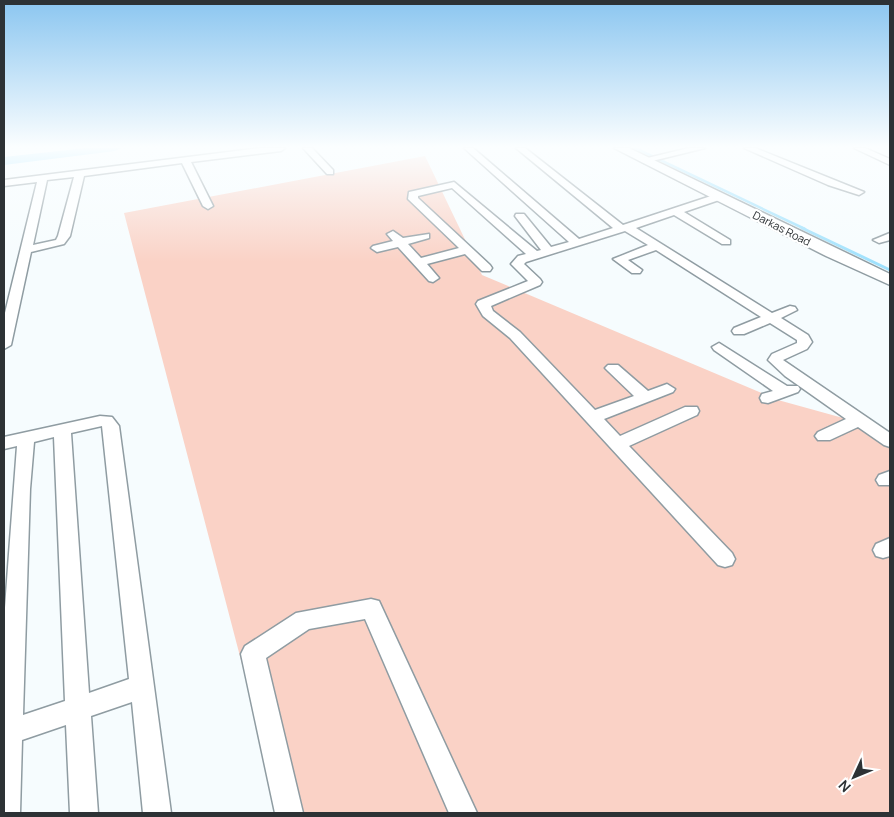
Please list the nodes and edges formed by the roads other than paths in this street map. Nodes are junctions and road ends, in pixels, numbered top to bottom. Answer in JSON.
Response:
{"nodes":[{"id":1,"x":41,"y":186,"type":"edge"},
{"id":2,"x":76,"y":186,"type":"edge"},
{"id":3,"x":198,"y":186,"type":"edge"},
{"id":4,"x":449,"y":186,"type":"edge"},
{"id":5,"x":455,"y":186,"type":"edge"},
{"id":6,"x":512,"y":186,"type":"edge"},
{"id":7,"x":570,"y":186,"type":"edge"},
{"id":8,"x":701,"y":186,"type":"edge"},
{"id":9,"x":841,"y":186,"type":"edge"},
{"id":10,"x":859,"y":192,"type":"dead end"},
{"id":11,"x":718,"y":196,"type":"junction"},
{"id":12,"x":208,"y":206,"type":"dead end"},
{"id":13,"x":675,"y":211,"type":"junction"},
{"id":14,"x":520,"y":216,"type":"dead end"},
{"id":15,"x":623,"y":227,"type":"junction"},
{"id":16,"x":425,"y":236,"type":"dead end"},
{"id":17,"x":890,"y":236,"type":"edge"},
{"id":18,"x":398,"y":240,"type":"junction"},
{"id":19,"x":879,"y":240,"type":"dead end"},
{"id":20,"x":726,"y":242,"type":"dead end"},
{"id":21,"x":577,"y":243,"type":"junction"},
{"id":22,"x":656,"y":246,"type":"junction"},
{"id":23,"x":377,"y":248,"type":"dead end"},
{"id":24,"x":27,"y":250,"type":"junction"},
{"id":25,"x":466,"y":250,"type":"junction"},
{"id":26,"x":541,"y":253,"type":"junction"},
{"id":27,"x":418,"y":262,"type":"junction"},
{"id":28,"x":486,"y":268,"type":"dead end"},
{"id":29,"x":636,"y":270,"type":"dead end"},
{"id":30,"x":433,"y":278,"type":"dead end"},
{"id":31,"x":890,"y":280,"type":"edge"},
{"id":32,"x":790,"y":310,"type":"dead end"},
{"id":33,"x":770,"y":318,"type":"junction"},
{"id":34,"x":739,"y":330,"type":"dead end"},
{"id":35,"x":4,"y":345,"type":"edge"},
{"id":36,"x":719,"y":347,"type":"dead end"},
{"id":37,"x":612,"y":368,"type":"dead end"},
{"id":38,"x":806,"y":384,"type":"junction"},
{"id":39,"x":667,"y":389,"type":"dead end"},
{"id":40,"x":784,"y":391,"type":"junction"},
{"id":41,"x":645,"y":397,"type":"junction"},
{"id":42,"x":768,"y":398,"type":"dead end"},
{"id":43,"x":691,"y":411,"type":"dead end"},
{"id":44,"x":593,"y":417,"type":"junction"},
{"id":45,"x":859,"y":420,"type":"junction"},
{"id":46,"x":62,"y":431,"type":"junction"},
{"id":47,"x":824,"y":436,"type":"dead end"},
{"id":48,"x":26,"y":439,"type":"junction"},
{"id":49,"x":890,"y":441,"type":"edge"},
{"id":50,"x":4,"y":443,"type":"edge"},
{"id":51,"x":618,"y":444,"type":"junction"},
{"id":52,"x":725,"y":559,"type":"dead end"},
{"id":53,"x":141,"y":687,"type":"junction"},
{"id":54,"x":78,"y":710,"type":"junction"},
{"id":55,"x":8,"y":733,"type":"edge"},
{"id":56,"x":6,"y":813,"type":"edge"},
{"id":57,"x":84,"y":813,"type":"edge"},
{"id":58,"x":157,"y":813,"type":"edge"},
{"id":59,"x":288,"y":813,"type":"edge"},
{"id":60,"x":463,"y":813,"type":"edge"}],
"edges":[{"from":1,"to":24,"type":"street"},
{"from":2,"to":24,"type":"street"},
{"from":3,"to":12,"type":"street"},
{"from":4,"to":25,"type":"street"},
{"from":5,"to":26,"type":"street"},
{"from":6,"to":21,"type":"street"},
{"from":7,"to":15,"type":"street"},
{"from":8,"to":11,"type":"main road","name":"Darkas Road"},
{"from":9,"to":10,"type":"street"},
{"from":11,"to":13,"type":"street"},
{"from":11,"to":31,"type":"main road","name":"Darkas Road"},
{"from":13,"to":15,"type":"street"},
{"from":13,"to":20,"type":"street"},
{"from":14,"to":26,"type":"street"},
{"from":15,"to":21,"type":"street"},
{"from":15,"to":22,"type":"street"},
{"from":16,"to":18,"type":"street"},
{"from":17,"to":19,"type":"street"},
{"from":18,"to":23,"type":"street"},
{"from":18,"to":27,"type":"street"},
{"from":21,"to":26,"type":"street"},
{"from":22,"to":29,"type":"street"},
{"from":22,"to":33,"type":"street"},
{"from":24,"to":35,"type":"street"},
{"from":25,"to":27,"type":"street"},
{"from":25,"to":28,"type":"street"},
{"from":26,"to":44,"type":"street"},
{"from":27,"to":30,"type":"street"},
{"from":32,"to":33,"type":"street"},
{"from":33,"to":34,"type":"street"},
{"from":33,"to":38,"type":"street"},
{"from":36,"to":40,"type":"street"},
{"from":37,"to":41,"type":"street"},
{"from":38,"to":40,"type":"street"},
{"from":38,"to":45,"type":"street"},
{"from":39,"to":41,"type":"street"},
{"from":40,"to":42,"type":"street"},
{"from":41,"to":44,"type":"street"},
{"from":43,"to":51,"type":"street"},
{"from":44,"to":51,"type":"street"},
{"from":45,"to":47,"type":"street"},
{"from":45,"to":49,"type":"street"},
{"from":46,"to":48,"type":"street"},
{"from":46,"to":53,"type":"street"},
{"from":46,"to":54,"type":"street"},
{"from":48,"to":50,"type":"street"},
{"from":48,"to":55,"type":"street"},
{"from":51,"to":52,"type":"street"},
{"from":53,"to":54,"type":"street"},
{"from":53,"to":58,"type":"street"},
{"from":54,"to":55,"type":"street"},
{"from":54,"to":57,"type":"street"},
{"from":55,"to":56,"type":"street"},
{"from":59,"to":60,"type":"street"}]}
